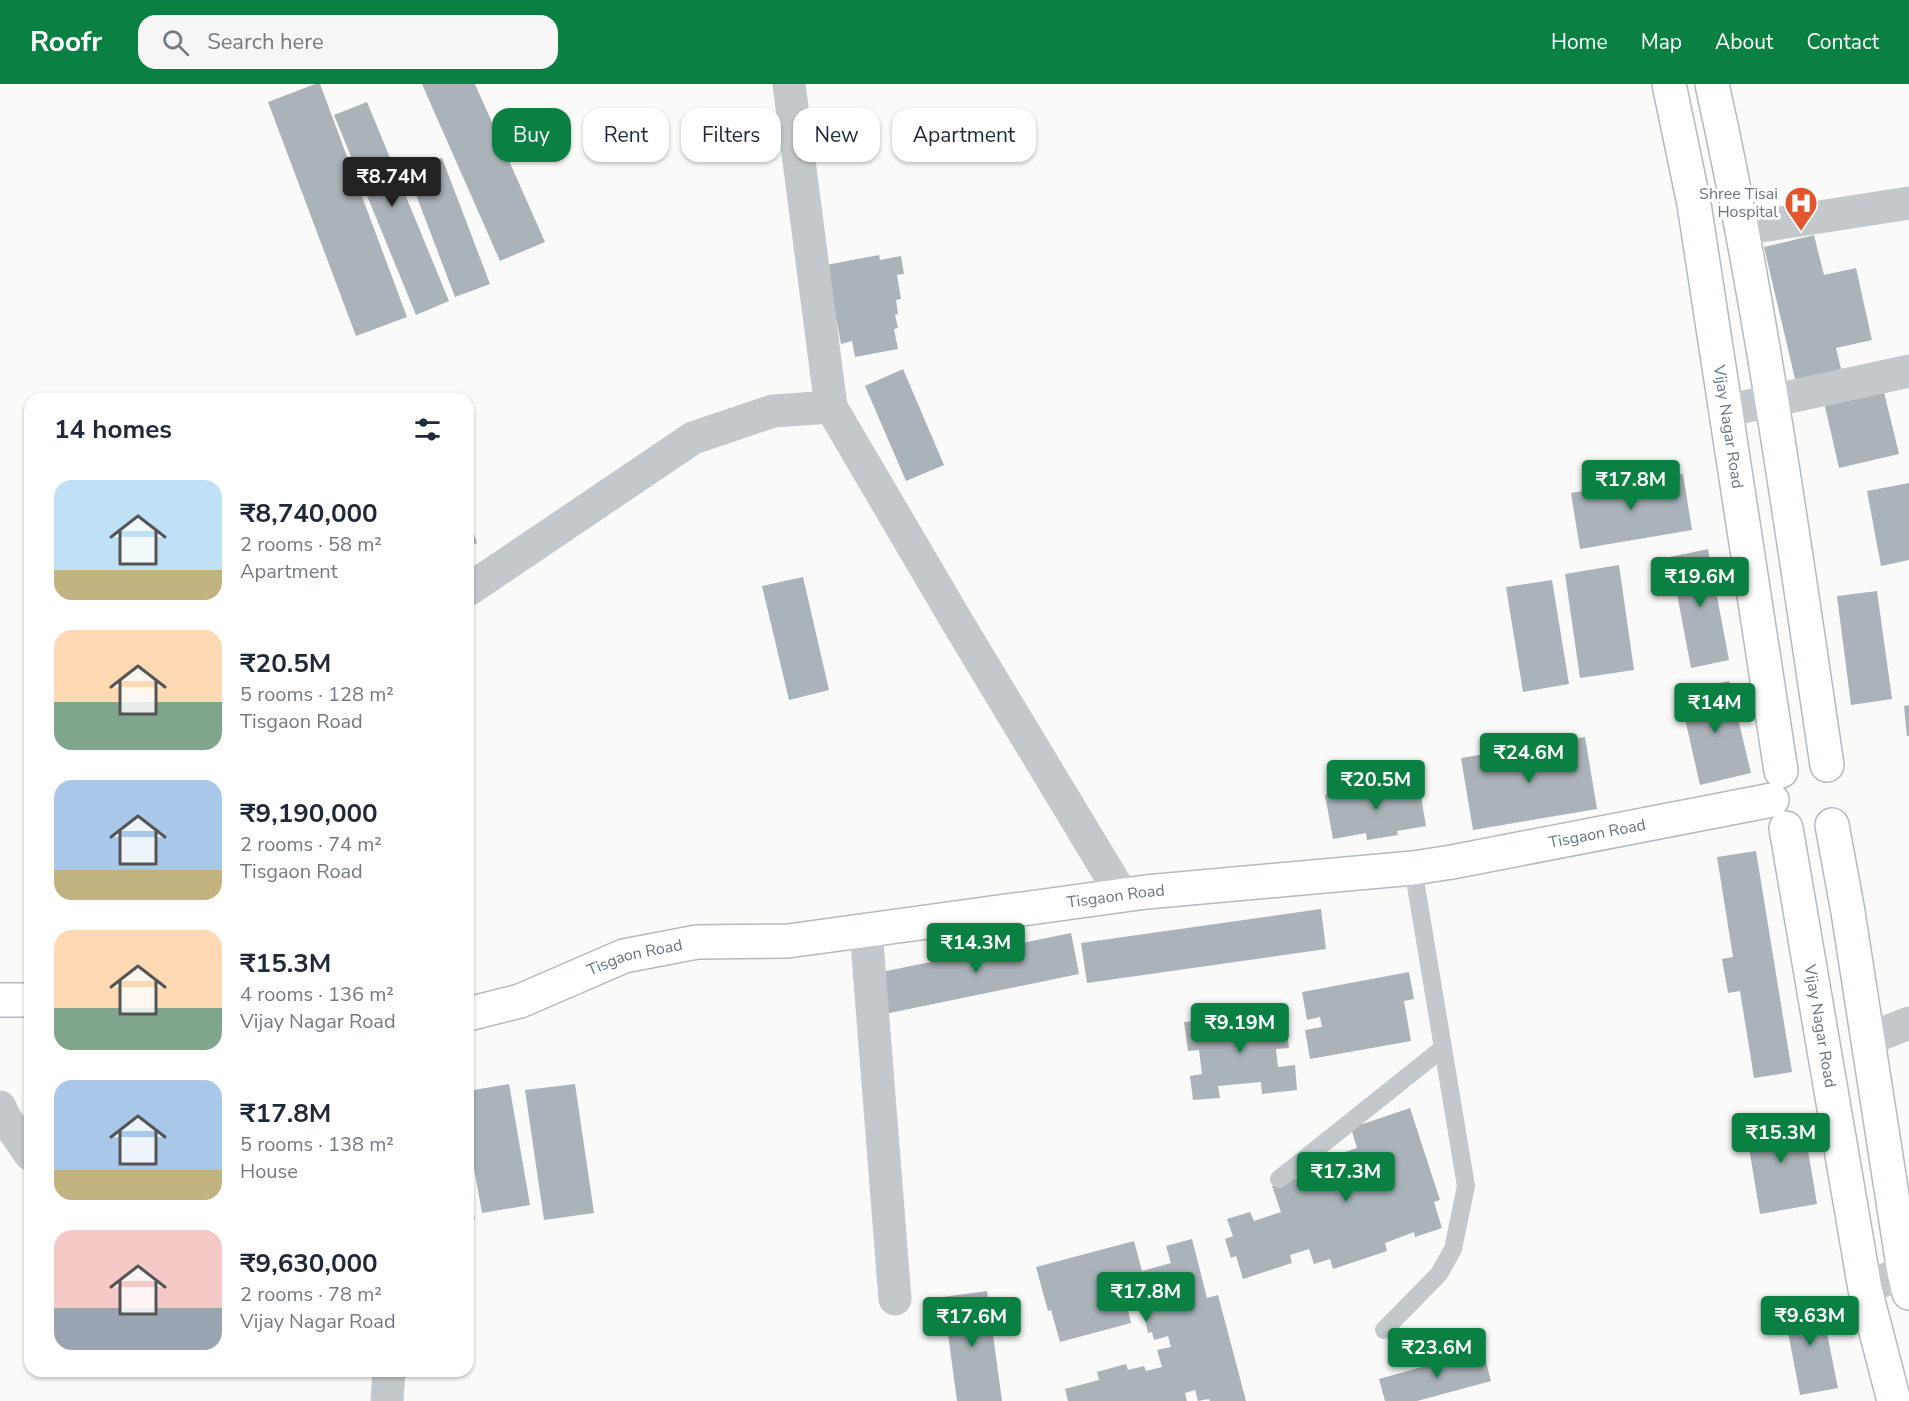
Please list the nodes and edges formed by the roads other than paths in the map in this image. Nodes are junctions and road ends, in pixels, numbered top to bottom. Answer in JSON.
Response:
{"nodes":[{"id":1,"x":789,"y":84,"type":"edge"},
{"id":2,"x":1669,"y":84,"type":"edge"},
{"id":3,"x":1712,"y":84,"type":"edge"},
{"id":4,"x":1737,"y":197,"type":"junction"},
{"id":5,"x":1909,"y":202,"type":"edge"},
{"id":6,"x":1694,"y":204,"type":"junction"},
{"id":7,"x":1742,"y":229,"type":"junction"},
{"id":8,"x":1909,"y":370,"type":"edge"},
{"id":9,"x":1771,"y":401,"type":"junction"},
{"id":10,"x":831,"y":407,"type":"junction"},
{"id":11,"x":1725,"y":411,"type":"junction"},
{"id":12,"x":474,"y":586,"type":"edge"},
{"id":13,"x":1827,"y":765,"type":"junction"},
{"id":14,"x":1780,"y":800,"type":"junction"},
{"id":15,"x":1840,"y":807,"type":"junction"},
{"id":16,"x":1413,"y":868,"type":"junction"},
{"id":17,"x":1122,"y":895,"type":"junction"},
{"id":18,"x":866,"y":930,"type":"junction"},
{"id":19,"x":0,"y":1000,"type":"edge"},
{"id":20,"x":24,"y":1000,"type":"edge"},
{"id":21,"x":474,"y":1012,"type":"edge"},
{"id":22,"x":1909,"y":1023,"type":"edge"},
{"id":23,"x":1869,"y":1039,"type":"junction"},
{"id":24,"x":1443,"y":1048,"type":"junction"},
{"id":25,"x":0,"y":1107,"type":"edge"},
{"id":26,"x":24,"y":1144,"type":"edge"},
{"id":27,"x":1278,"y":1179,"type":"dead end"},
{"id":28,"x":1907,"y":1278,"type":"edge"},
{"id":29,"x":1865,"y":1289,"type":"junction"},
{"id":30,"x":895,"y":1299,"type":"dead end"},
{"id":31,"x":1384,"y":1330,"type":"dead end"},
{"id":32,"x":389,"y":1377,"type":"edge"},
{"id":33,"x":387,"y":1401,"type":"edge"},
{"id":34,"x":1894,"y":1401,"type":"edge"}],
"edges":[{"from":1,"to":10,"type":"street"},
{"from":2,"to":6,"type":"main road","name":"Vijay Nagar Road"},
{"from":3,"to":4,"type":"main road"},
{"from":4,"to":6,"type":"main road"},
{"from":4,"to":7,"type":"main road"},
{"from":5,"to":7,"type":"street"},
{"from":6,"to":11,"type":"main road","name":"Vijay Nagar Road"},
{"from":7,"to":9,"type":"main road"},
{"from":8,"to":9,"type":"street"},
{"from":9,"to":11,"type":"street"},
{"from":9,"to":13,"type":"main road"},
{"from":10,"to":12,"type":"street"},
{"from":10,"to":17,"type":"street"},
{"from":11,"to":14,"type":"main road","name":"Vijay Nagar Road"},
{"from":13,"to":14,"type":"main road"},
{"from":13,"to":15,"type":"main road"},
{"from":14,"to":15,"type":"main road"},
{"from":14,"to":16,"type":"main road","name":"Tisgaon Road"},
{"from":14,"to":29,"type":"main road","name":"Vijay Nagar Road"},
{"from":15,"to":23,"type":"main road"},
{"from":16,"to":17,"type":"main road","name":"Tisgaon Road"},
{"from":16,"to":24,"type":"lane"},
{"from":17,"to":18,"type":"main road","name":"Tisgaon Road"},
{"from":18,"to":21,"type":"main road","name":"Tisgaon Road"},
{"from":18,"to":30,"type":"street"},
{"from":19,"to":20,"type":"main road"},
{"from":22,"to":23,"type":"street"},
{"from":23,"to":28,"type":"main road"},
{"from":24,"to":27,"type":"lane"},
{"from":24,"to":31,"type":"lane"},
{"from":25,"to":26,"type":"street"},
{"from":28,"to":29,"type":"street"},
{"from":29,"to":34,"type":"main road","name":"Vijay Nagar Road"},
{"from":32,"to":33,"type":"street"}]}
